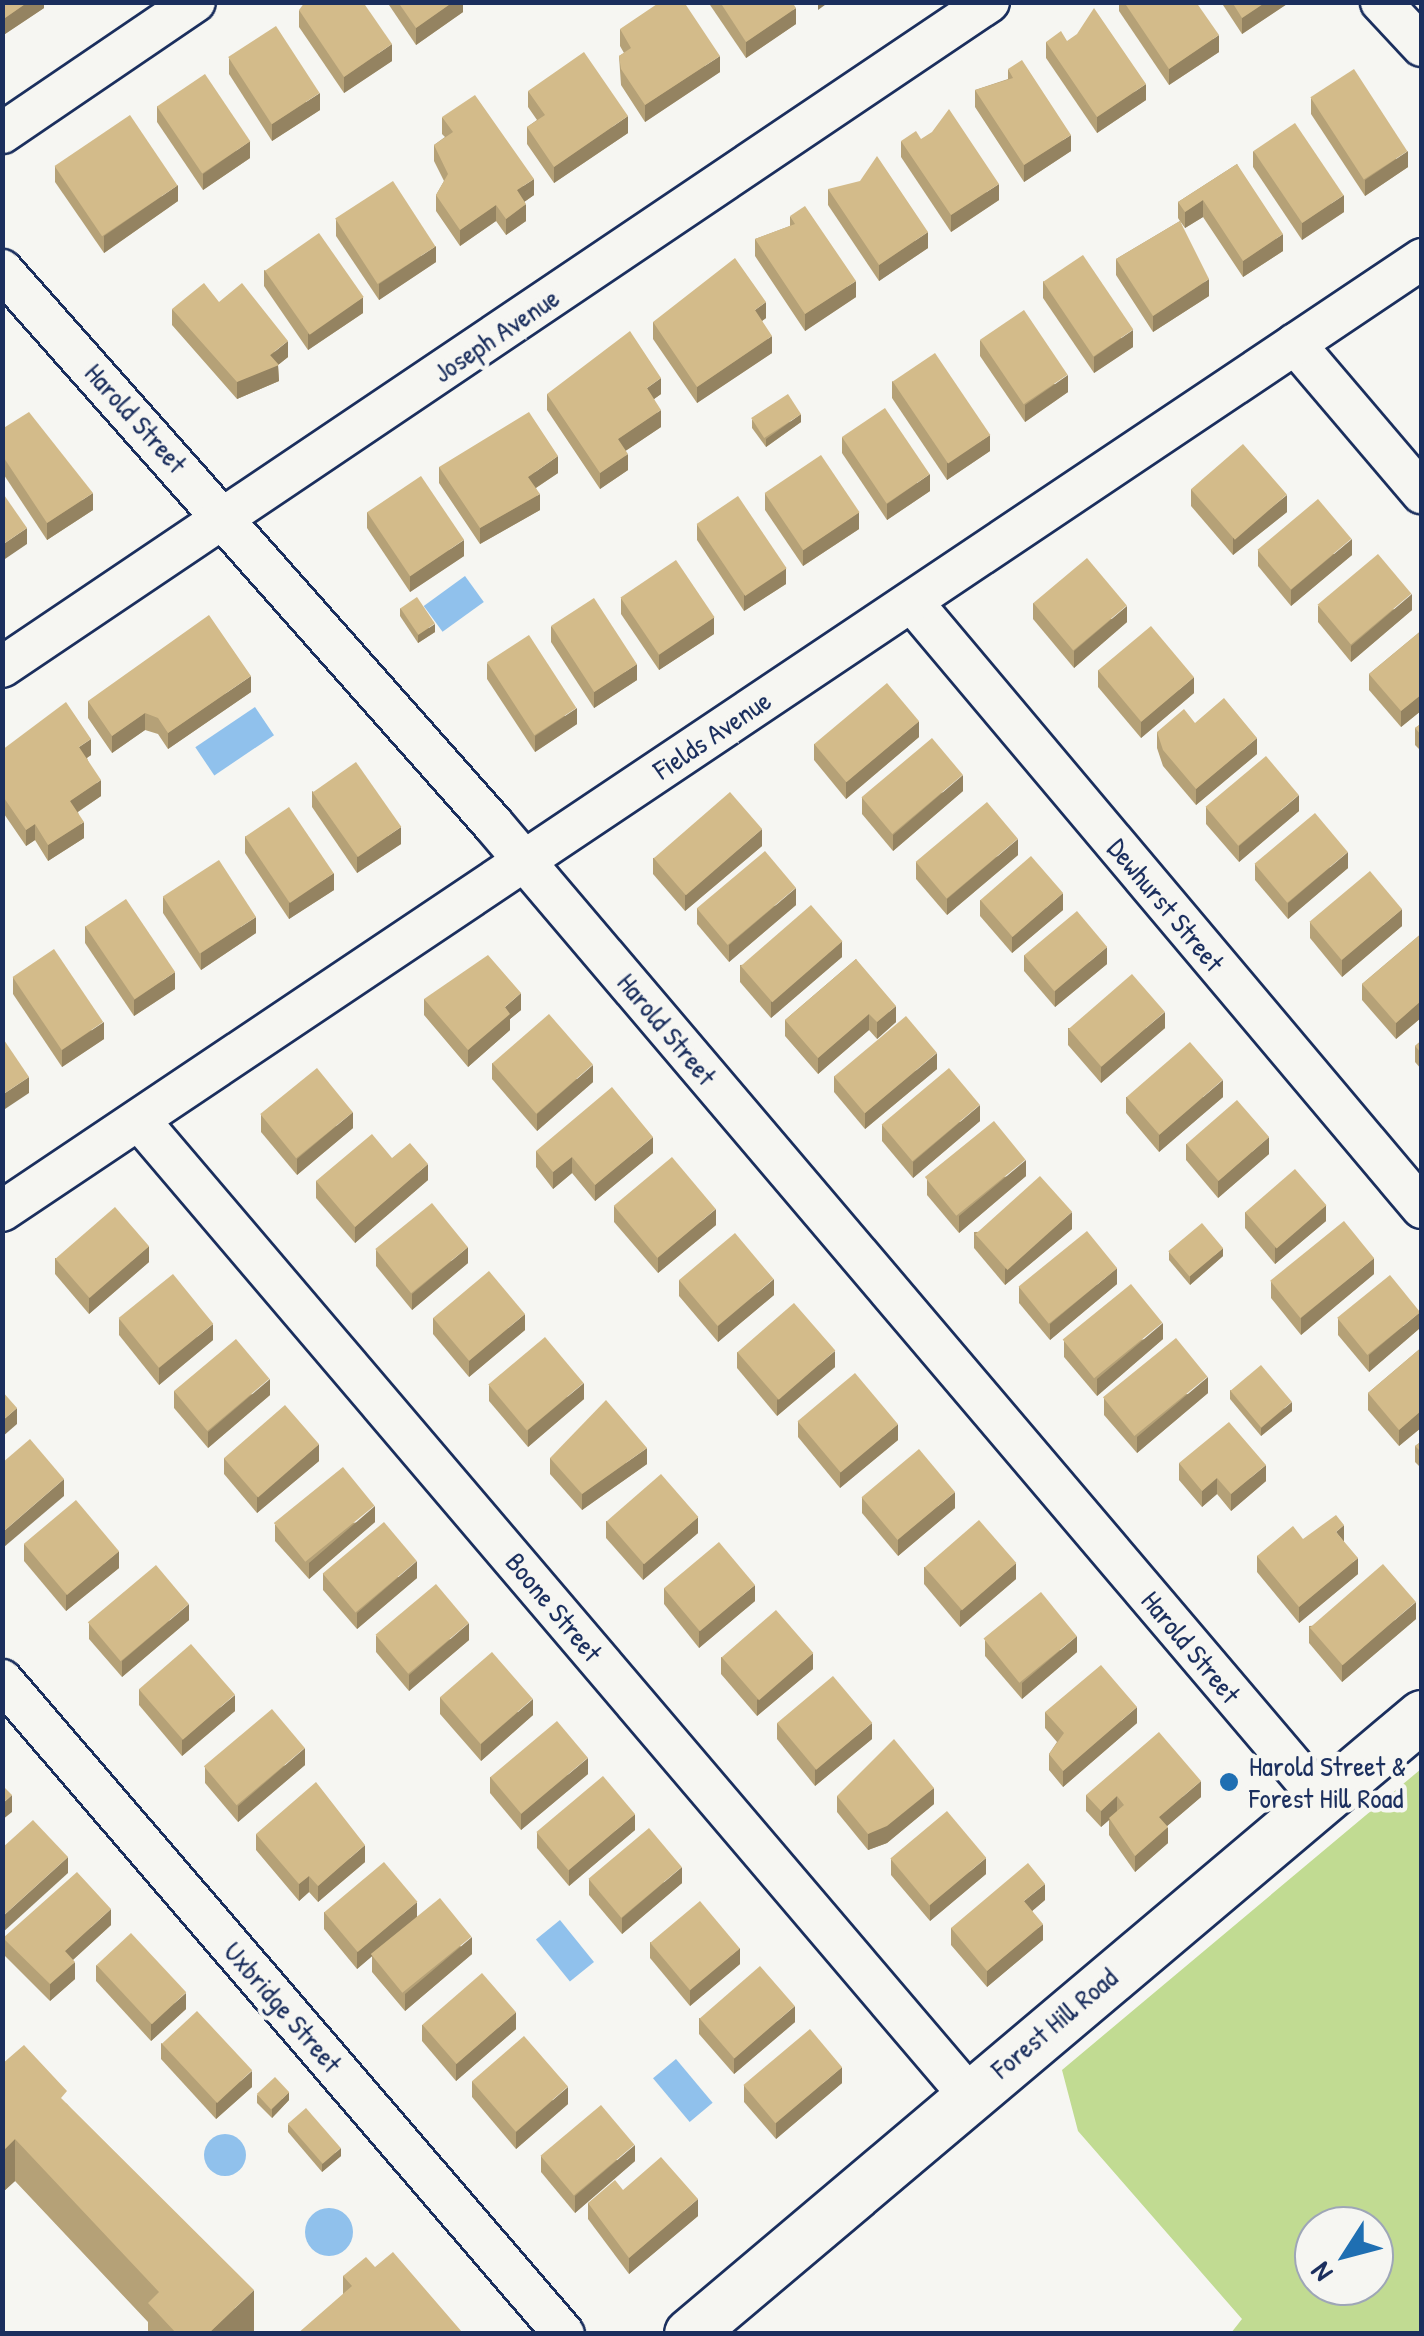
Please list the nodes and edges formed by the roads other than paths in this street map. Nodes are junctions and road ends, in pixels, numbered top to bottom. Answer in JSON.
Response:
{"nodes":[{"id":1,"x":196,"y":2,"type":"edge"},
{"id":2,"x":989,"y":2,"type":"edge"},
{"id":3,"x":2,"y":133,"type":"edge"},
{"id":4,"x":1422,"y":258,"type":"edge"},
{"id":5,"x":2,"y":270,"type":"edge"},
{"id":6,"x":1296,"y":344,"type":"junction"},
{"id":7,"x":1422,"y":493,"type":"edge"},
{"id":8,"x":226,"y":517,"type":"junction"},
{"id":9,"x":912,"y":602,"type":"junction"},
{"id":10,"x":2,"y":667,"type":"edge"},
{"id":11,"x":524,"y":860,"type":"junction"},
{"id":12,"x":139,"y":1120,"type":"junction"},
{"id":13,"x":1422,"y":1208,"type":"edge"},
{"id":14,"x":2,"y":1211,"type":"edge"},
{"id":15,"x":2,"y":1680,"type":"edge"},
{"id":16,"x":1422,"y":1716,"type":"edge"},
{"id":17,"x":1320,"y":1799,"type":"junction"},
{"id":18,"x":968,"y":2094,"type":"junction"},
{"id":19,"x":564,"y":2334,"type":"edge"},
{"id":20,"x":690,"y":2334,"type":"edge"}],
"edges":[{"from":1,"to":3,"type":"street"},
{"from":2,"to":8,"type":"street","name":"Joseph Avenue"},
{"from":4,"to":6,"type":"street","name":"Fields Avenue"},
{"from":5,"to":8,"type":"street","name":"Harold Street"},
{"from":6,"to":7,"type":"street"},
{"from":6,"to":9,"type":"street","name":"Fields Avenue"},
{"from":8,"to":10,"type":"street","name":"Joseph Avenue"},
{"from":8,"to":11,"type":"street","name":"Harold Street"},
{"from":9,"to":11,"type":"street","name":"Fields Avenue"},
{"from":9,"to":13,"type":"street","name":"Dewhurst Street"},
{"from":11,"to":12,"type":"street","name":"Fields Avenue"},
{"from":11,"to":17,"type":"street","name":"Harold Street"},
{"from":12,"to":14,"type":"street","name":"Fields Avenue"},
{"from":12,"to":18,"type":"street","name":"Boone Street"},
{"from":15,"to":19,"type":"street","name":"Uxbridge Street"},
{"from":16,"to":17,"type":"street","name":"Forest Hill Road"},
{"from":17,"to":18,"type":"street","name":"Forest Hill Road"},
{"from":18,"to":20,"type":"street","name":"Forest Hill Road"}]}
